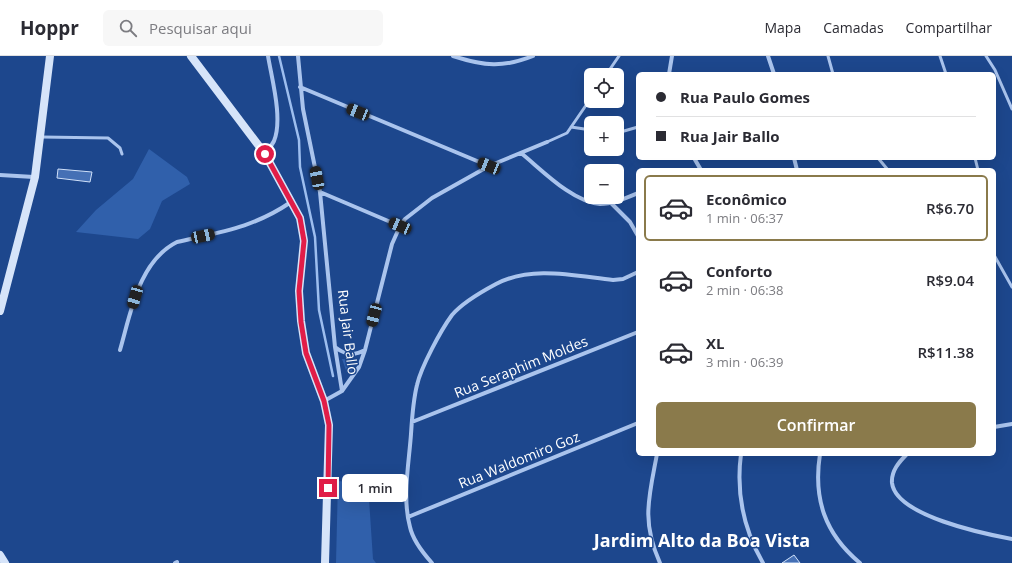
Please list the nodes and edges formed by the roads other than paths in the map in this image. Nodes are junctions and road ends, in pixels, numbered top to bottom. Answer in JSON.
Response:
{"nodes":[{"id":1,"x":50,"y":56,"type":"edge"},
{"id":2,"x":191,"y":56,"type":"edge"},
{"id":3,"x":268,"y":56,"type":"edge"},
{"id":4,"x":298,"y":56,"type":"edge"},
{"id":5,"x":454,"y":56,"type":"edge"},
{"id":6,"x":533,"y":56,"type":"edge"},
{"id":7,"x":619,"y":56,"type":"edge"},
{"id":8,"x":672,"y":56,"type":"edge"},
{"id":9,"x":768,"y":56,"type":"edge"},
{"id":10,"x":828,"y":56,"type":"edge"},
{"id":11,"x":940,"y":56,"type":"edge"},
{"id":12,"x":986,"y":56,"type":"edge"},
{"id":13,"x":611,"y":68,"type":"edge"},
{"id":14,"x":669,"y":72,"type":"edge"},
{"id":15,"x":773,"y":72,"type":"edge"},
{"id":16,"x":832,"y":72,"type":"edge"},
{"id":17,"x":945,"y":72,"type":"edge"},
{"id":18,"x":996,"y":72,"type":"edge"},
{"id":19,"x":996,"y":72,"type":"edge"},
{"id":20,"x":300,"y":88,"type":"junction"},
{"id":21,"x":584,"y":108,"type":"edge"},
{"id":22,"x":1012,"y":109,"type":"edge"},
{"id":23,"x":572,"y":127,"type":"junction"},
{"id":24,"x":636,"y":128,"type":"edge"},
{"id":25,"x":584,"y":129,"type":"edge"},
{"id":26,"x":624,"y":131,"type":"edge"},
{"id":27,"x":40,"y":137,"type":"junction"},
{"id":28,"x":547,"y":142,"type":"joint"},
{"id":29,"x":520,"y":153,"type":"junction"},
{"id":30,"x":122,"y":154,"type":"dead end"},
{"id":31,"x":265,"y":154,"type":"junction"},
{"id":32,"x":880,"y":160,"type":"edge"},
{"id":33,"x":489,"y":166,"type":"junction"},
{"id":34,"x":886,"y":168,"type":"edge"},
{"id":35,"x":0,"y":175,"type":"edge"},
{"id":36,"x":35,"y":177,"type":"junction"},
{"id":37,"x":320,"y":192,"type":"junction"},
{"id":38,"x":636,"y":194,"type":"edge"},
{"id":39,"x":624,"y":198,"type":"edge"},
{"id":40,"x":584,"y":199,"type":"edge"},
{"id":41,"x":291,"y":202,"type":"junction"},
{"id":42,"x":611,"y":204,"type":"edge"},
{"id":43,"x":400,"y":226,"type":"junction"},
{"id":44,"x":636,"y":232,"type":"edge"},
{"id":45,"x":996,"y":259,"type":"edge"},
{"id":46,"x":636,"y":273,"type":"edge"},
{"id":47,"x":1012,"y":287,"type":"edge"},
{"id":48,"x":0,"y":311,"type":"edge"},
{"id":49,"x":636,"y":333,"type":"edge"},
{"id":50,"x":335,"y":347,"type":"junction"},
{"id":51,"x":120,"y":350,"type":"dead end"},
{"id":52,"x":365,"y":350,"type":"junction"},
{"id":53,"x":342,"y":391,"type":"junction"},
{"id":54,"x":324,"y":401,"type":"junction"},
{"id":55,"x":412,"y":422,"type":"junction"},
{"id":56,"x":636,"y":424,"type":"edge"},
{"id":57,"x":1012,"y":424,"type":"edge"},
{"id":58,"x":996,"y":427,"type":"edge"},
{"id":59,"x":657,"y":456,"type":"edge"},
{"id":60,"x":741,"y":456,"type":"edge"},
{"id":61,"x":820,"y":456,"type":"edge"},
{"id":62,"x":905,"y":456,"type":"edge"},
{"id":63,"x":408,"y":517,"type":"junction"},
{"id":64,"x":1012,"y":539,"type":"edge"},
{"id":65,"x":0,"y":555,"type":"edge"},
{"id":66,"x":5,"y":563,"type":"edge"},
{"id":67,"x":325,"y":563,"type":"edge"},
{"id":68,"x":432,"y":563,"type":"edge"},
{"id":69,"x":660,"y":563,"type":"edge"},
{"id":70,"x":763,"y":563,"type":"edge"},
{"id":71,"x":860,"y":563,"type":"edge"}],
"edges":[{"from":1,"to":27,"type":"main road"},
{"from":2,"to":31,"type":"main road"},
{"from":3,"to":31,"type":"street"},
{"from":4,"to":20,"type":"street","name":"Rua Jair Ballo"},
{"from":5,"to":6,"type":"street"},
{"from":7,"to":13,"type":"lane"},
{"from":8,"to":14,"type":"street"},
{"from":9,"to":15,"type":"street"},
{"from":10,"to":16,"type":"lane"},
{"from":11,"to":17,"type":"lane"},
{"from":12,"to":19,"type":"lane"},
{"from":18,"to":22,"type":"lane"},
{"from":20,"to":33,"type":"street"},
{"from":20,"to":37,"type":"street","name":"Rua Jair Ballo"},
{"from":21,"to":23,"type":"lane"},
{"from":23,"to":25,"type":"lane"},
{"from":23,"to":28,"type":"lane"},
{"from":24,"to":26,"type":"lane"},
{"from":27,"to":30,"type":"lane"},
{"from":27,"to":36,"type":"main road"},
{"from":28,"to":29,"type":"street"},
{"from":29,"to":33,"type":"street"},
{"from":29,"to":40,"type":"street"},
{"from":31,"to":41,"type":"main road"},
{"from":32,"to":34,"type":"lane"},
{"from":33,"to":43,"type":"street"},
{"from":35,"to":36,"type":"street"},
{"from":36,"to":48,"type":"main road"},
{"from":37,"to":43,"type":"street"},
{"from":37,"to":50,"type":"street","name":"Rua Jair Ballo"},
{"from":38,"to":39,"type":"street"},
{"from":41,"to":51,"type":"street"},
{"from":41,"to":54,"type":"main road"},
{"from":42,"to":44,"type":"street"},
{"from":43,"to":52,"type":"street"},
{"from":45,"to":47,"type":"lane"},
{"from":46,"to":55,"type":"street"},
{"from":49,"to":55,"type":"street","name":"Rua Seraphim Moldes"},
{"from":50,"to":52,"type":"street"},
{"from":50,"to":53,"type":"street","name":"Rua Jair Ballo"},
{"from":52,"to":53,"type":"street"},
{"from":53,"to":54,"type":"street"},
{"from":54,"to":67,"type":"main road"},
{"from":55,"to":63,"type":"street"},
{"from":56,"to":63,"type":"street","name":"Rua Waldomiro Goz"},
{"from":57,"to":58,"type":"street"},
{"from":59,"to":69,"type":"street"},
{"from":60,"to":70,"type":"street"},
{"from":61,"to":71,"type":"street"},
{"from":62,"to":64,"type":"street"},
{"from":63,"to":68,"type":"street"},
{"from":65,"to":66,"type":"main road"}]}
